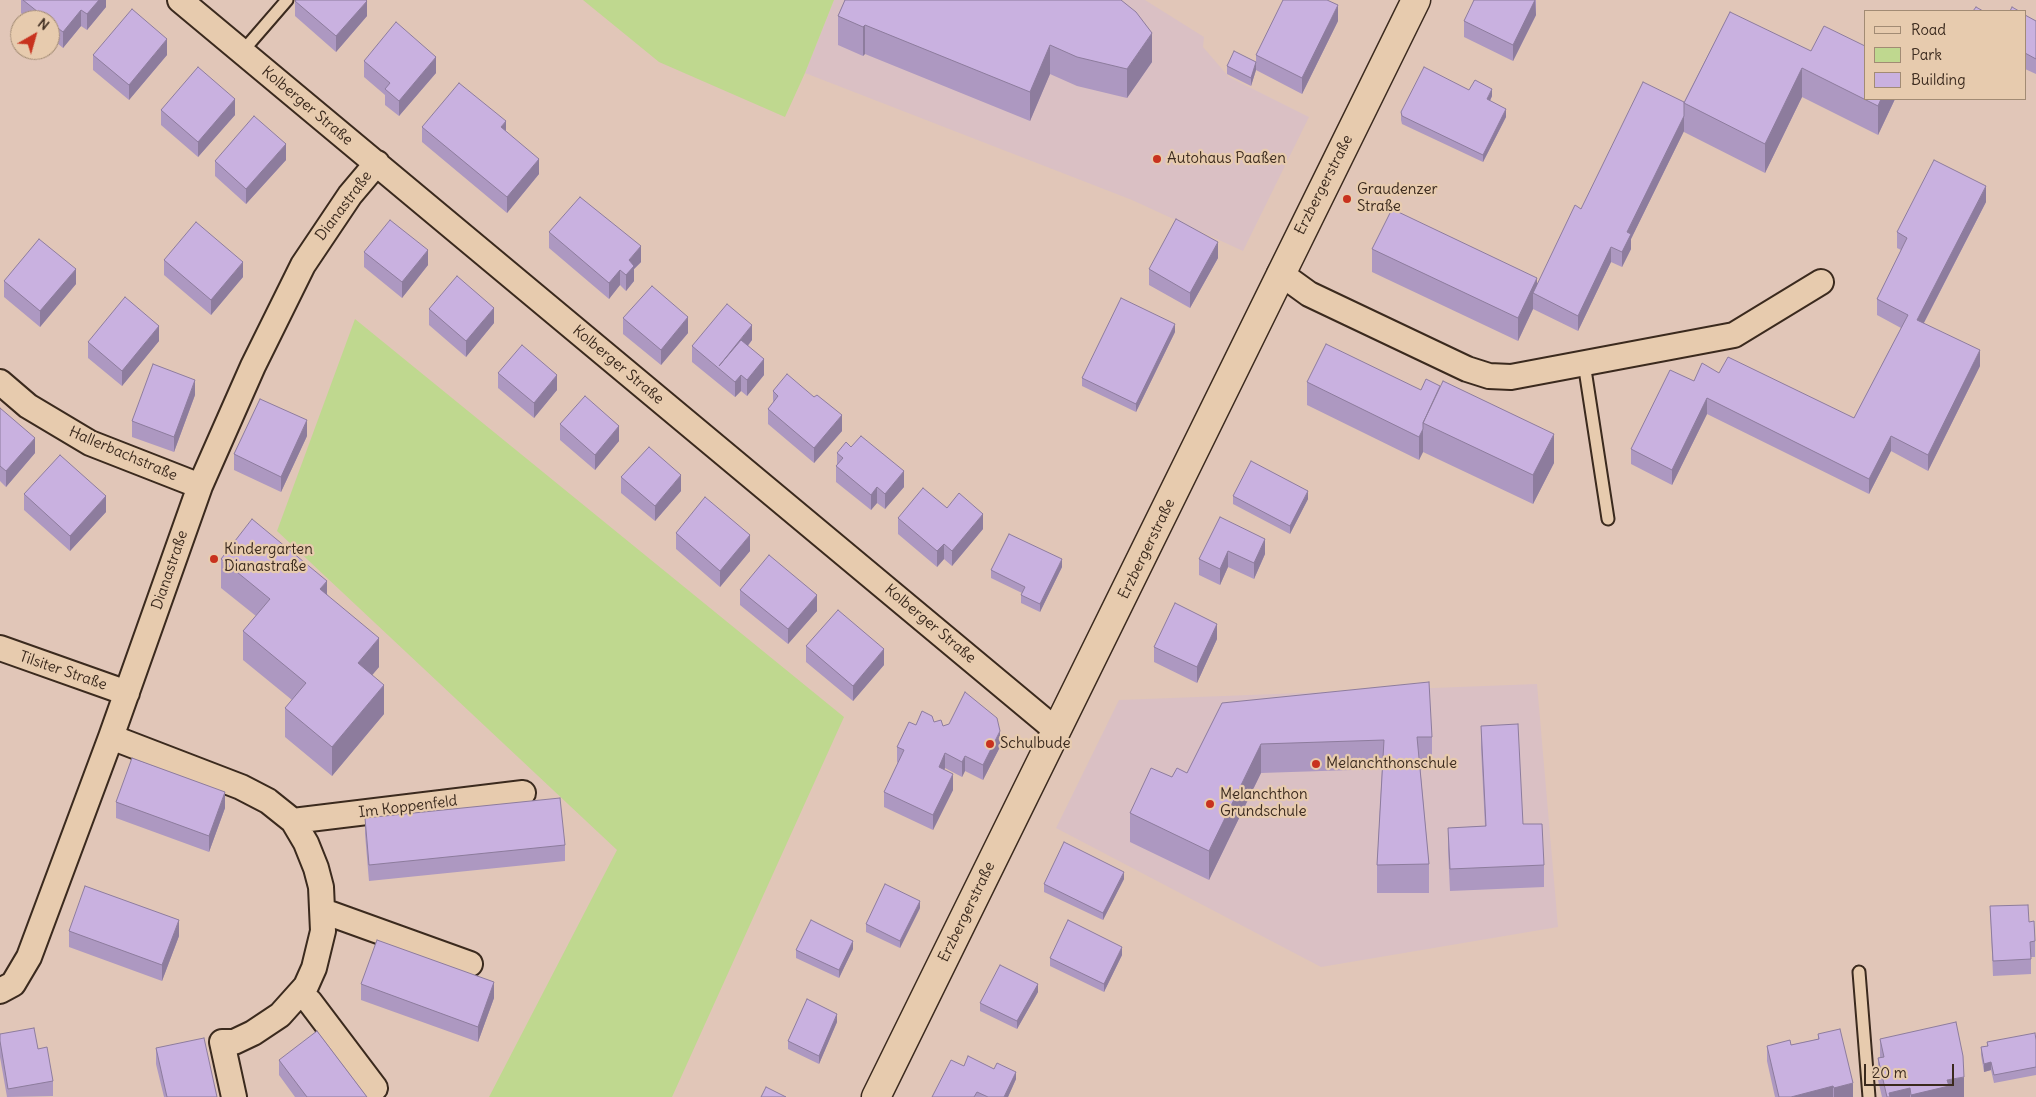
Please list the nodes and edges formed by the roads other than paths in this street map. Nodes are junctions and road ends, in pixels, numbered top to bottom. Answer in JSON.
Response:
{"nodes":[{"id":1,"x":180,"y":0,"type":"edge"},
{"id":2,"x":288,"y":0,"type":"edge"},
{"id":3,"x":1416,"y":0,"type":"edge"},
{"id":4,"x":242,"y":52,"type":"junction"},
{"id":5,"x":376,"y":163,"type":"junction"},
{"id":6,"x":1280,"y":273,"type":"junction"},
{"id":7,"x":1821,"y":282,"type":"dead end"},
{"id":8,"x":1584,"y":363,"type":"junction"},
{"id":9,"x":0,"y":382,"type":"edge"},
{"id":10,"x":200,"y":486,"type":"junction"},
{"id":11,"x":1608,"y":519,"type":"dead end"},
{"id":12,"x":0,"y":648,"type":"edge"},
{"id":13,"x":126,"y":693,"type":"junction"},
{"id":14,"x":1057,"y":731,"type":"junction"},
{"id":15,"x":111,"y":737,"type":"junction"},
{"id":16,"x":524,"y":793,"type":"dead end"},
{"id":17,"x":293,"y":821,"type":"junction"},
{"id":18,"x":323,"y":911,"type":"junction"},
{"id":19,"x":470,"y":964,"type":"dead end"},
{"id":20,"x":1858,"y":972,"type":"dead end"},
{"id":21,"x":0,"y":990,"type":"edge"},
{"id":22,"x":300,"y":993,"type":"junction"},
{"id":23,"x":375,"y":1088,"type":"dead end"},
{"id":24,"x":234,"y":1097,"type":"edge"},
{"id":25,"x":876,"y":1097,"type":"edge"},
{"id":26,"x":1869,"y":1097,"type":"edge"}],
"edges":[{"from":1,"to":4,"type":"street","name":"Kolberger Straße"},
{"from":2,"to":4,"type":"lane"},
{"from":3,"to":6,"type":"street","name":"Erzbergerstraße"},
{"from":4,"to":5,"type":"street","name":"Kolberger Straße"},
{"from":5,"to":10,"type":"street","name":"Dianastraße"},
{"from":5,"to":14,"type":"street","name":"Kolberger Straße"},
{"from":6,"to":8,"type":"street"},
{"from":6,"to":14,"type":"street","name":"Erzbergerstraße"},
{"from":7,"to":8,"type":"street"},
{"from":8,"to":11,"type":"lane"},
{"from":9,"to":10,"type":"street","name":"Hallerbachstraße"},
{"from":10,"to":13,"type":"street","name":"Dianastraße"},
{"from":12,"to":13,"type":"street","name":"Tilsiter Straße"},
{"from":13,"to":15,"type":"street","name":"Dianastraße"},
{"from":14,"to":25,"type":"street","name":"Erzbergerstraße"},
{"from":15,"to":17,"type":"street"},
{"from":15,"to":21,"type":"street","name":"Dianastraße"},
{"from":16,"to":17,"type":"street","name":"Im Koppenfeld"},
{"from":17,"to":18,"type":"street"},
{"from":18,"to":19,"type":"street"},
{"from":18,"to":22,"type":"street"},
{"from":20,"to":26,"type":"lane"},
{"from":22,"to":23,"type":"street"},
{"from":22,"to":24,"type":"street"}]}
